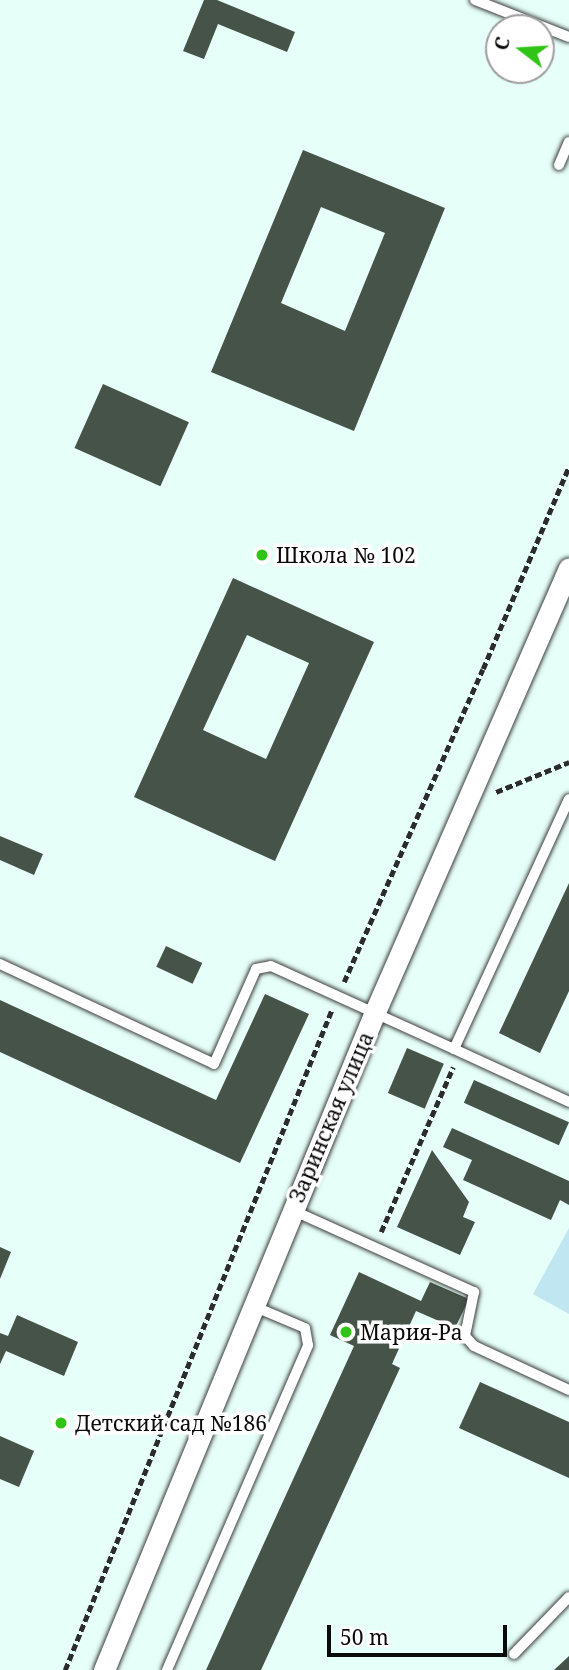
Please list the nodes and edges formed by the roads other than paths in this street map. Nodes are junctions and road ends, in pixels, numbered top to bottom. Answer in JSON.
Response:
{"nodes":[{"id":1,"x":475,"y":0,"type":"edge"},
{"id":2,"x":569,"y":37,"type":"edge"},
{"id":3,"x":569,"y":142,"type":"edge"},
{"id":4,"x":559,"y":165,"type":"dead end"},
{"id":5,"x":569,"y":569,"type":"edge"},
{"id":6,"x":569,"y":799,"type":"edge"},
{"id":7,"x":0,"y":964,"type":"edge"},
{"id":8,"x":375,"y":1012,"type":"junction"},
{"id":9,"x":454,"y":1049,"type":"junction"},
{"id":10,"x":569,"y":1102,"type":"edge"},
{"id":11,"x":292,"y":1210,"type":"junction"},
{"id":12,"x":253,"y":1306,"type":"junction"},
{"id":13,"x":569,"y":1390,"type":"edge"},
{"id":14,"x":569,"y":1597,"type":"edge"},
{"id":15,"x":514,"y":1654,"type":"dead end"},
{"id":16,"x":104,"y":1670,"type":"edge"},
{"id":17,"x":167,"y":1670,"type":"edge"}],
"edges":[{"from":1,"to":2,"type":"lane"},
{"from":3,"to":4,"type":"lane"},
{"from":5,"to":8,"type":"street","name":"Заринская улица"},
{"from":6,"to":9,"type":"lane"},
{"from":7,"to":8,"type":"lane"},
{"from":8,"to":9,"type":"lane"},
{"from":8,"to":11,"type":"street","name":"Заринская улица"},
{"from":9,"to":10,"type":"lane"},
{"from":11,"to":12,"type":"street","name":"Заринская улица"},
{"from":11,"to":13,"type":"lane"},
{"from":12,"to":16,"type":"street","name":"Заринская улица"},
{"from":12,"to":17,"type":"lane"},
{"from":14,"to":15,"type":"lane"}]}
